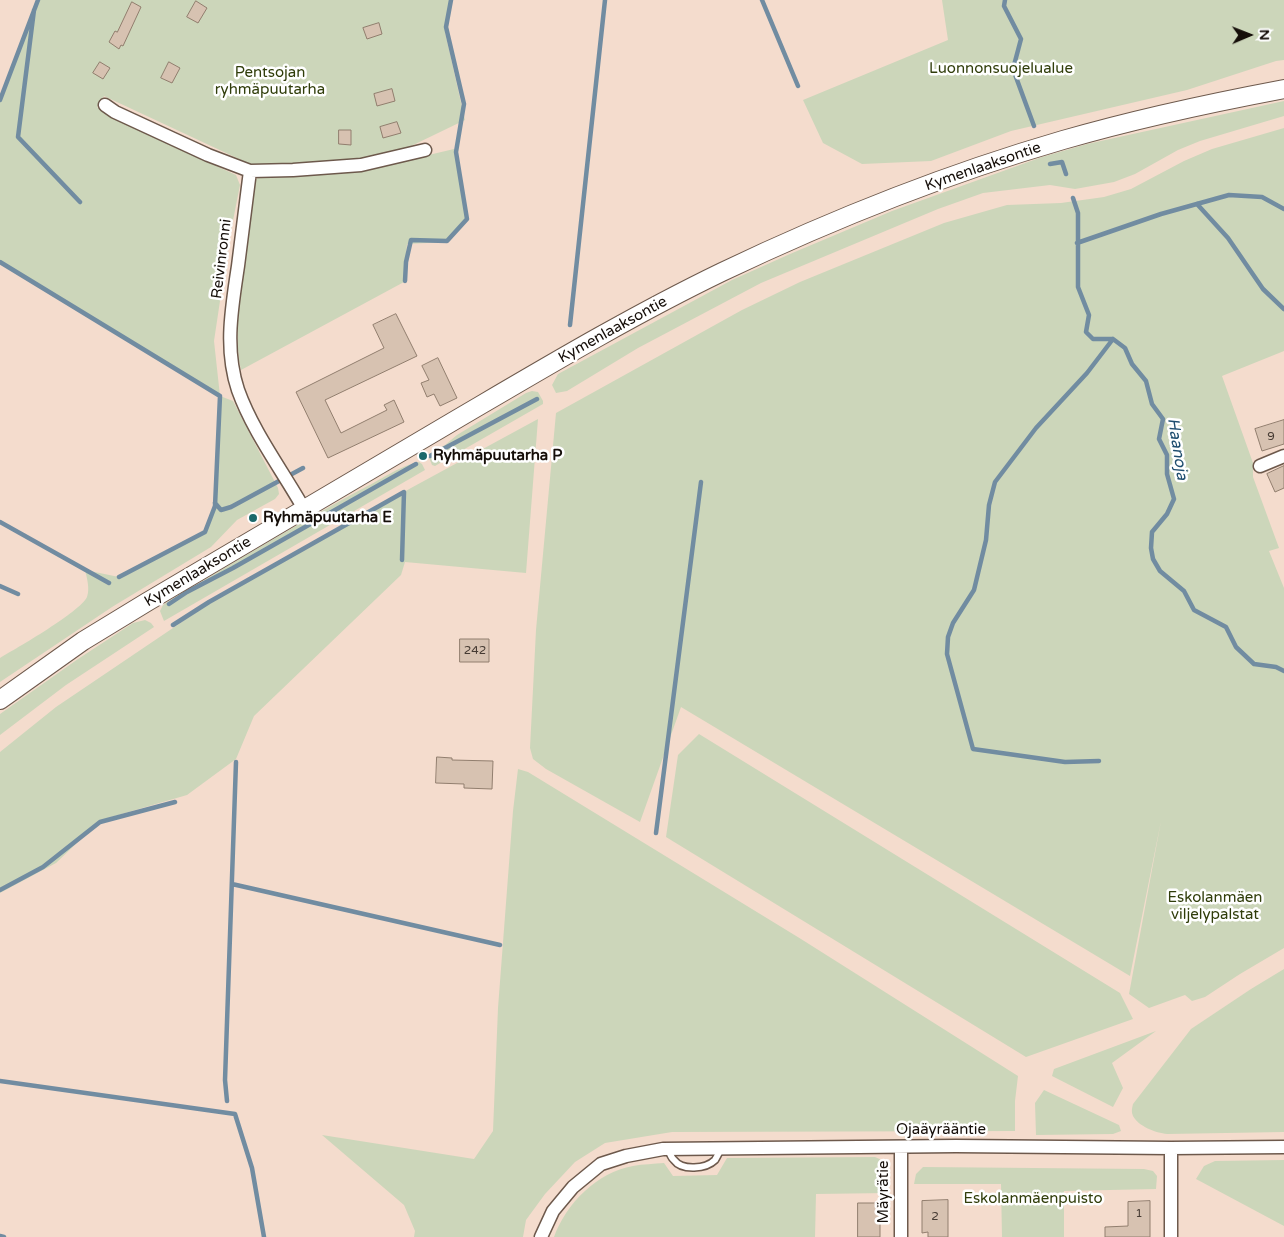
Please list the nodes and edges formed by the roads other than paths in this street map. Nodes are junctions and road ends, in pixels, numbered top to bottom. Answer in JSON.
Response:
{"nodes":[{"id":1,"x":1284,"y":89,"type":"edge"},
{"id":2,"x":105,"y":105,"type":"dead end"},
{"id":3,"x":425,"y":150,"type":"dead end"},
{"id":4,"x":250,"y":172,"type":"junction"},
{"id":5,"x":1284,"y":456,"type":"edge"},
{"id":6,"x":1260,"y":466,"type":"dead end"},
{"id":7,"x":304,"y":509,"type":"junction"},
{"id":8,"x":0,"y":700,"type":"edge"},
{"id":9,"x":901,"y":1147,"type":"junction"},
{"id":10,"x":1284,"y":1147,"type":"edge"},
{"id":11,"x":1171,"y":1148,"type":"junction"},
{"id":12,"x":721,"y":1149,"type":"junction"},
{"id":13,"x":668,"y":1150,"type":"junction"},
{"id":14,"x":541,"y":1237,"type":"edge"},
{"id":15,"x":901,"y":1237,"type":"edge"},
{"id":16,"x":1171,"y":1237,"type":"edge"}],
"edges":[{"from":1,"to":7,"type":"main road","name":"Kymenlaaksontie"},
{"from":2,"to":4,"type":"street"},
{"from":3,"to":4,"type":"street"},
{"from":4,"to":7,"type":"street","name":"Reivinronni"},
{"from":5,"to":6,"type":"street"},
{"from":7,"to":8,"type":"main road","name":"Kymenlaaksontie"},
{"from":9,"to":11,"type":"street","name":"Ojaäyrääntie"},
{"from":9,"to":12,"type":"street","name":"Ojaäyrääntie"},
{"from":9,"to":15,"type":"street","name":"Mäyrätie"},
{"from":10,"to":11,"type":"street","name":"Ojaäyrääntie"},
{"from":11,"to":16,"type":"street"},
{"from":12,"to":13,"type":"street","name":"Ojaäyrääntie"},
{"from":12,"to":13,"type":"lane"},
{"from":13,"to":14,"type":"street","name":"Ojaäyrääntie"}]}
